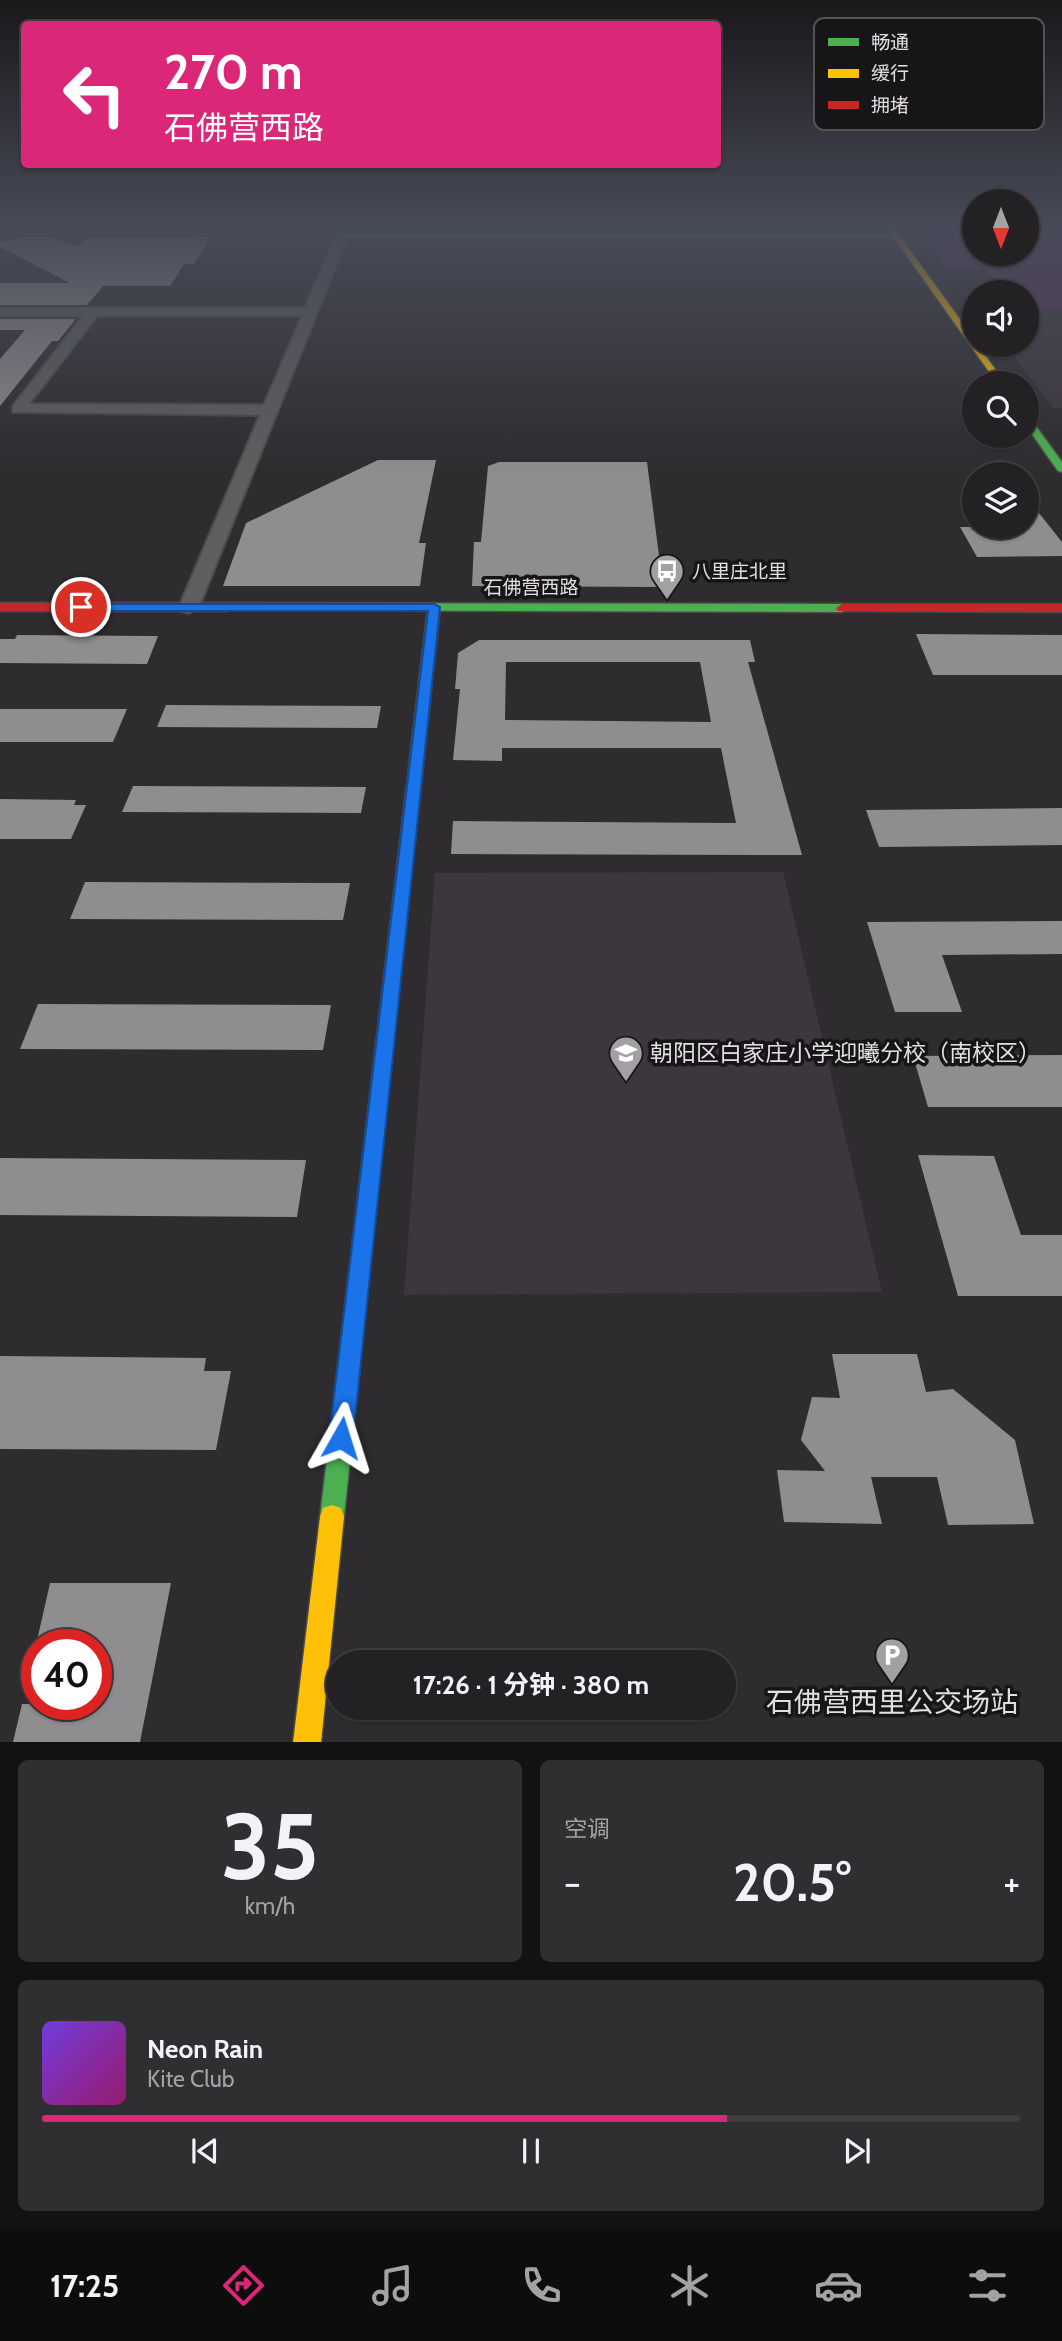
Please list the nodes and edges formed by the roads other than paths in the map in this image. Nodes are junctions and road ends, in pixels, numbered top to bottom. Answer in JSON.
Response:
{"nodes":[{"id":1,"x":948,"y":309,"type":"edge"},
{"id":2,"x":311,"y":312,"type":"joint"},
{"id":3,"x":0,"y":313,"type":"edge"},
{"id":4,"x":92,"y":313,"type":"junction"},
{"id":5,"x":992,"y":371,"type":"edge"},
{"id":6,"x":270,"y":410,"type":"junction"},
{"id":7,"x":1039,"y":437,"type":"edge"},
{"id":8,"x":1062,"y":469,"type":"edge"},
{"id":9,"x":0,"y":607,"type":"edge"},
{"id":10,"x":189,"y":607,"type":"junction"},
{"id":11,"x":434,"y":607,"type":"junction"},
{"id":12,"x":1062,"y":608,"type":"edge"},
{"id":13,"x":307,"y":1742,"type":"edge"}],
"edges":[{"from":1,"to":5,"type":"street"},
{"from":2,"to":4,"type":"street"},
{"from":2,"to":6,"type":"street"},
{"from":3,"to":4,"type":"street"},
{"from":4,"to":6,"type":"street"},
{"from":6,"to":10,"type":"street"},
{"from":7,"to":8,"type":"street"},
{"from":9,"to":10,"type":"street","name":"石佛营西路"},
{"from":10,"to":11,"type":"street","name":"石佛营西路"},
{"from":11,"to":12,"type":"street","name":"石佛营西路"},
{"from":11,"to":13,"type":"street"}]}
